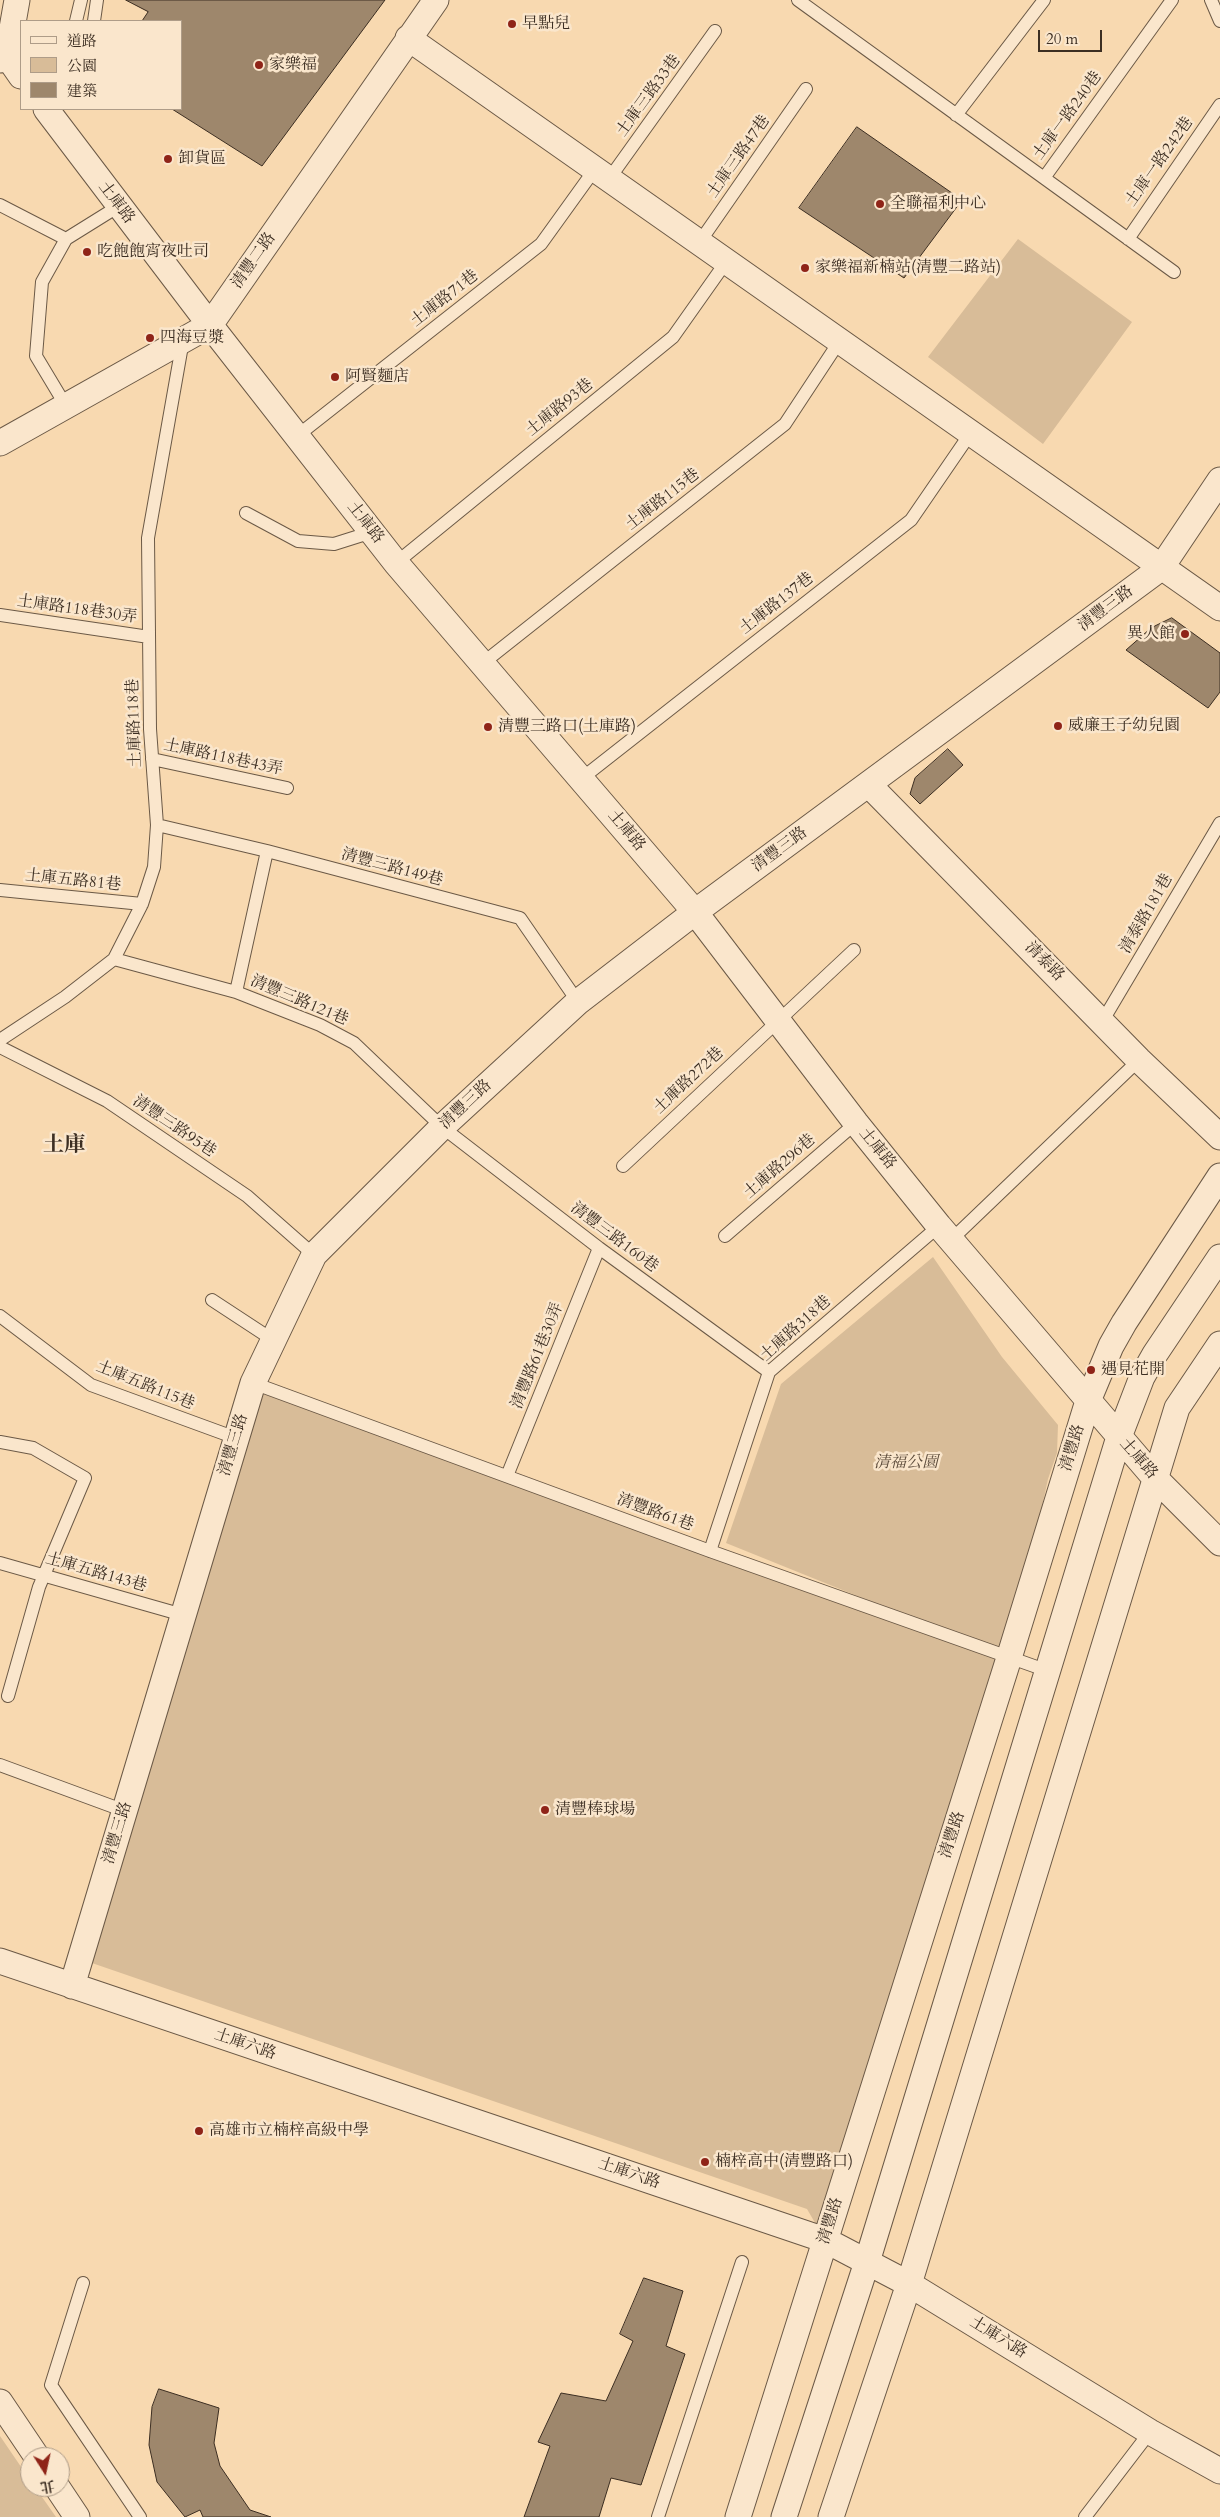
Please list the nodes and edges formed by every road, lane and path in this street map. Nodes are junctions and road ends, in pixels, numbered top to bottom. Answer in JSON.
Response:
{"nodes":[{"id":1,"x":17,"y":0,"type":"edge"},
{"id":2,"x":81,"y":0,"type":"edge"},
{"id":3,"x":97,"y":0,"type":"edge"},
{"id":4,"x":436,"y":0,"type":"edge"},
{"id":5,"x":798,"y":0,"type":"edge"},
{"id":6,"x":1044,"y":0,"type":"edge"},
{"id":7,"x":1172,"y":0,"type":"edge"},
{"id":8,"x":1211,"y":0,"type":"edge"},
{"id":9,"x":76,"y":20,"type":"edge"},
{"id":10,"x":94,"y":20,"type":"edge"},
{"id":11,"x":1220,"y":21,"type":"edge"},
{"id":12,"x":715,"y":31,"type":"dead end"},
{"id":13,"x":408,"y":38,"type":"junction"},
{"id":14,"x":7,"y":60,"type":"edge"},
{"id":15,"x":806,"y":89,"type":"dead end"},
{"id":16,"x":1220,"y":104,"type":"edge"},
{"id":17,"x":47,"y":110,"type":"edge"},
{"id":18,"x":956,"y":115,"type":"junction"},
{"id":19,"x":602,"y":174,"type":"junction"},
{"id":20,"x":1044,"y":178,"type":"junction"},
{"id":21,"x":0,"y":205,"type":"edge"},
{"id":22,"x":119,"y":206,"type":"junction"},
{"id":23,"x":66,"y":239,"type":"junction"},
{"id":24,"x":1128,"y":239,"type":"junction"},
{"id":25,"x":699,"y":243,"type":"junction"},
{"id":26,"x":726,"y":262,"type":"junction"},
{"id":27,"x":1174,"y":272,"type":"dead end"},
{"id":28,"x":210,"y":325,"type":"junction"},
{"id":29,"x":183,"y":340,"type":"junction"},
{"id":30,"x":839,"y":342,"type":"junction"},
{"id":31,"x":66,"y":406,"type":"junction"},
{"id":32,"x":970,"y":434,"type":"junction"},
{"id":33,"x":297,"y":436,"type":"junction"},
{"id":34,"x":0,"y":443,"type":"edge"},
{"id":35,"x":1220,"y":480,"type":"edge"},
{"id":36,"x":246,"y":513,"type":"dead end"},
{"id":37,"x":372,"y":532,"type":"junction"},
{"id":38,"x":396,"y":563,"type":"junction"},
{"id":39,"x":1161,"y":568,"type":"junction"},
{"id":40,"x":1220,"y":608,"type":"edge"},
{"id":41,"x":0,"y":616,"type":"edge"},
{"id":42,"x":149,"y":637,"type":"junction"},
{"id":43,"x":483,"y":663,"type":"junction"},
{"id":44,"x":152,"y":759,"type":"junction"},
{"id":45,"x":582,"y":779,"type":"junction"},
{"id":46,"x":869,"y":785,"type":"junction"},
{"id":47,"x":287,"y":788,"type":"dead end"},
{"id":48,"x":1220,"y":823,"type":"edge"},
{"id":49,"x":157,"y":825,"type":"junction"},
{"id":50,"x":267,"y":852,"type":"junction"},
{"id":51,"x":0,"y":890,"type":"edge"},
{"id":52,"x":142,"y":904,"type":"junction"},
{"id":53,"x":695,"y":912,"type":"junction"},
{"id":54,"x":854,"y":950,"type":"dead end"},
{"id":55,"x":114,"y":959,"type":"junction"},
{"id":56,"x":236,"y":992,"type":"junction"},
{"id":57,"x":578,"y":1002,"type":"junction"},
{"id":58,"x":777,"y":1020,"type":"junction"},
{"id":59,"x":1102,"y":1022,"type":"junction"},
{"id":60,"x":0,"y":1040,"type":"edge"},
{"id":61,"x":0,"y":1047,"type":"edge"},
{"id":62,"x":1139,"y":1060,"type":"junction"},
{"id":63,"x":856,"y":1123,"type":"junction"},
{"id":64,"x":442,"y":1128,"type":"junction"},
{"id":65,"x":1220,"y":1137,"type":"edge"},
{"id":66,"x":623,"y":1166,"type":"dead end"},
{"id":67,"x":1220,"y":1176,"type":"edge"},
{"id":68,"x":945,"y":1233,"type":"junction"},
{"id":69,"x":725,"y":1236,"type":"dead end"},
{"id":70,"x":599,"y":1248,"type":"junction"},
{"id":71,"x":314,"y":1256,"type":"junction"},
{"id":72,"x":1220,"y":1257,"type":"edge"},
{"id":73,"x":212,"y":1300,"type":"dead end"},
{"id":74,"x":0,"y":1316,"type":"edge"},
{"id":75,"x":274,"y":1340,"type":"junction"},
{"id":76,"x":1220,"y":1344,"type":"edge"},
{"id":77,"x":769,"y":1372,"type":"junction"},
{"id":78,"x":253,"y":1383,"type":"junction"},
{"id":79,"x":1088,"y":1401,"type":"junction"},
{"id":80,"x":1119,"y":1437,"type":"junction"},
{"id":81,"x":236,"y":1438,"type":"junction"},
{"id":82,"x":0,"y":1442,"type":"edge"},
{"id":83,"x":507,"y":1476,"type":"junction"},
{"id":84,"x":1154,"y":1477,"type":"junction"},
{"id":85,"x":1220,"y":1543,"type":"edge"},
{"id":86,"x":710,"y":1551,"type":"junction"},
{"id":87,"x":0,"y":1563,"type":"edge"},
{"id":88,"x":44,"y":1575,"type":"junction"},
{"id":89,"x":183,"y":1615,"type":"junction"},
{"id":90,"x":1009,"y":1658,"type":"junction"},
{"id":91,"x":1048,"y":1671,"type":"junction"},
{"id":92,"x":8,"y":1696,"type":"dead end"},
{"id":93,"x":0,"y":1765,"type":"edge"},
{"id":94,"x":124,"y":1811,"type":"junction"},
{"id":95,"x":0,"y":1961,"type":"edge"},
{"id":96,"x":72,"y":1986,"type":"junction"},
{"id":97,"x":825,"y":2240,"type":"junction"},
{"id":98,"x":742,"y":2262,"type":"dead end"},
{"id":99,"x":867,"y":2262,"type":"junction"},
{"id":100,"x":82,"y":2284,"type":"dead end"},
{"id":101,"x":909,"y":2284,"type":"junction"},
{"id":102,"x":0,"y":2402,"type":"edge"},
{"id":103,"x":1150,"y":2432,"type":"junction"},
{"id":104,"x":29,"y":2447,"type":"edge"},
{"id":105,"x":1220,"y":2471,"type":"edge"},
{"id":106,"x":63,"y":2497,"type":"edge"},
{"id":107,"x":77,"y":2517,"type":"edge"},
{"id":108,"x":140,"y":2517,"type":"edge"},
{"id":109,"x":658,"y":2517,"type":"edge"},
{"id":110,"x":738,"y":2517,"type":"edge"},
{"id":111,"x":784,"y":2517,"type":"edge"},
{"id":112,"x":831,"y":2517,"type":"edge"},
{"id":113,"x":1085,"y":2517,"type":"edge"}],
"edges":[{"from":1,"to":14,"type":"street"},
{"from":2,"to":9,"type":"lane"},
{"from":3,"to":10,"type":"lane"},
{"from":4,"to":13,"type":"street","name":"清豐二路"},
{"from":5,"to":18,"type":"lane"},
{"from":6,"to":18,"type":"lane"},
{"from":7,"to":20,"type":"lane","name":"土庫一路240巷"},
{"from":8,"to":11,"type":"lane"},
{"from":12,"to":19,"type":"lane","name":"土庫三路33巷"},
{"from":13,"to":19,"type":"street"},
{"from":13,"to":28,"type":"street","name":"清豐二路"},
{"from":15,"to":25,"type":"lane","name":"土庫三路47巷"},
{"from":16,"to":24,"type":"lane","name":"土庫一路242巷"},
{"from":17,"to":22,"type":"street","name":"土庫路"},
{"from":18,"to":20,"type":"lane"},
{"from":19,"to":25,"type":"street"},
{"from":19,"to":33,"type":"lane","name":"土庫路71巷"},
{"from":20,"to":24,"type":"lane"},
{"from":21,"to":23,"type":"lane"},
{"from":22,"to":23,"type":"lane"},
{"from":22,"to":28,"type":"street","name":"土庫路"},
{"from":23,"to":31,"type":"lane"},
{"from":24,"to":27,"type":"lane"},
{"from":25,"to":26,"type":"street"},
{"from":26,"to":30,"type":"street"},
{"from":26,"to":38,"type":"lane","name":"土庫路93巷"},
{"from":28,"to":29,"type":"street","name":"清豐二路"},
{"from":28,"to":33,"type":"street","name":"土庫路"},
{"from":29,"to":31,"type":"street","name":"清豐二路"},
{"from":29,"to":42,"type":"lane","name":"土庫路118巷"},
{"from":30,"to":32,"type":"street"},
{"from":30,"to":43,"type":"lane","name":"土庫路115巷"},
{"from":31,"to":34,"type":"street","name":"清豐二路"},
{"from":32,"to":39,"type":"street"},
{"from":32,"to":45,"type":"lane","name":"土庫路137巷"},
{"from":33,"to":37,"type":"street","name":"土庫路"},
{"from":35,"to":39,"type":"street","name":"清豐三路"},
{"from":36,"to":37,"type":"lane"},
{"from":37,"to":38,"type":"street","name":"土庫路"},
{"from":38,"to":43,"type":"street","name":"土庫路"},
{"from":39,"to":40,"type":"street"},
{"from":39,"to":46,"type":"street","name":"清豐三路"},
{"from":41,"to":42,"type":"lane","name":"土庫路118巷30弄"},
{"from":42,"to":44,"type":"lane","name":"土庫路118巷"},
{"from":43,"to":45,"type":"street","name":"土庫路"},
{"from":44,"to":47,"type":"lane","name":"土庫路118巷43弄"},
{"from":44,"to":49,"type":"lane","name":"土庫路118巷"},
{"from":45,"to":53,"type":"street","name":"土庫路"},
{"from":46,"to":53,"type":"street","name":"清豐三路"},
{"from":46,"to":59,"type":"street","name":"清泰路"},
{"from":48,"to":59,"type":"lane","name":"清泰路181巷"},
{"from":49,"to":50,"type":"lane","name":"清豐三路149巷"},
{"from":49,"to":52,"type":"lane","name":"土庫路118巷"},
{"from":50,"to":56,"type":"lane"},
{"from":50,"to":57,"type":"lane","name":"清豐三路149巷"},
{"from":51,"to":52,"type":"lane","name":"土庫五路81巷"},
{"from":52,"to":55,"type":"lane","name":"土庫路118巷"},
{"from":53,"to":57,"type":"street","name":"清豐三路"},
{"from":53,"to":58,"type":"street","name":"土庫路"},
{"from":54,"to":58,"type":"lane","name":"土庫路272巷"},
{"from":55,"to":56,"type":"lane","name":"清豐三路121巷"},
{"from":55,"to":60,"type":"lane","name":"土庫路118巷"},
{"from":56,"to":64,"type":"lane","name":"清豐三路121巷"},
{"from":57,"to":64,"type":"street","name":"清豐三路"},
{"from":58,"to":63,"type":"street","name":"土庫路"},
{"from":58,"to":66,"type":"lane","name":"土庫路272巷"},
{"from":59,"to":62,"type":"street","name":"清泰路"},
{"from":61,"to":71,"type":"lane","name":"清豐三路95巷"},
{"from":62,"to":65,"type":"street","name":"清泰路"},
{"from":62,"to":68,"type":"lane","name":"土庫路318巷"},
{"from":63,"to":68,"type":"street","name":"土庫路"},
{"from":63,"to":69,"type":"lane","name":"土庫路296巷"},
{"from":64,"to":70,"type":"lane","name":"清豐三路160巷"},
{"from":64,"to":71,"type":"street","name":"清豐三路"},
{"from":67,"to":79,"type":"street","name":"清豐路"},
{"from":68,"to":77,"type":"lane","name":"土庫路318巷"},
{"from":68,"to":79,"type":"street","name":"土庫路"},
{"from":70,"to":77,"type":"lane","name":"清豐三路160巷"},
{"from":70,"to":83,"type":"lane","name":"清豐路61巷30弄"},
{"from":71,"to":75,"type":"street","name":"清豐三路"},
{"from":72,"to":80,"type":"street"},
{"from":73,"to":75,"type":"lane"},
{"from":74,"to":81,"type":"lane","name":"土庫五路115巷"},
{"from":75,"to":78,"type":"street","name":"清豐三路"},
{"from":76,"to":84,"type":"street"},
{"from":77,"to":86,"type":"lane","name":"土庫路318巷"},
{"from":78,"to":81,"type":"street","name":"清豐三路"},
{"from":78,"to":83,"type":"lane","name":"清豐路61巷"},
{"from":79,"to":80,"type":"street","name":"土庫路"},
{"from":79,"to":90,"type":"street","name":"清豐路"},
{"from":80,"to":84,"type":"street","name":"土庫路"},
{"from":80,"to":91,"type":"street"},
{"from":81,"to":89,"type":"street","name":"清豐三路"},
{"from":82,"to":88,"type":"lane"},
{"from":83,"to":86,"type":"lane","name":"清豐路61巷"},
{"from":84,"to":85,"type":"street","name":"土庫路"},
{"from":84,"to":101,"type":"street"},
{"from":86,"to":90,"type":"lane","name":"清豐路61巷"},
{"from":87,"to":88,"type":"lane","name":"土庫五路143巷"},
{"from":88,"to":89,"type":"lane","name":"土庫五路143巷"},
{"from":88,"to":92,"type":"lane"},
{"from":89,"to":94,"type":"street","name":"清豐三路"},
{"from":90,"to":91,"type":"lane","name":"清豐路61巷"},
{"from":90,"to":97,"type":"street","name":"清豐路"},
{"from":91,"to":99,"type":"street"},
{"from":93,"to":94,"type":"lane"},
{"from":94,"to":96,"type":"street","name":"清豐三路"},
{"from":95,"to":96,"type":"street","name":"土庫六路"},
{"from":96,"to":97,"type":"street","name":"土庫六路"},
{"from":97,"to":99,"type":"street","name":"土庫六路"},
{"from":97,"to":110,"type":"street","name":"清豐路"},
{"from":98,"to":109,"type":"lane"},
{"from":99,"to":101,"type":"street","name":"土庫六路"},
{"from":99,"to":111,"type":"street"},
{"from":100,"to":108,"type":"lane"},
{"from":101,"to":103,"type":"street","name":"土庫六路"},
{"from":101,"to":112,"type":"street"},
{"from":102,"to":104,"type":"street"},
{"from":103,"to":105,"type":"street","name":"土庫六路"},
{"from":103,"to":113,"type":"lane"},
{"from":106,"to":107,"type":"street"}]}
